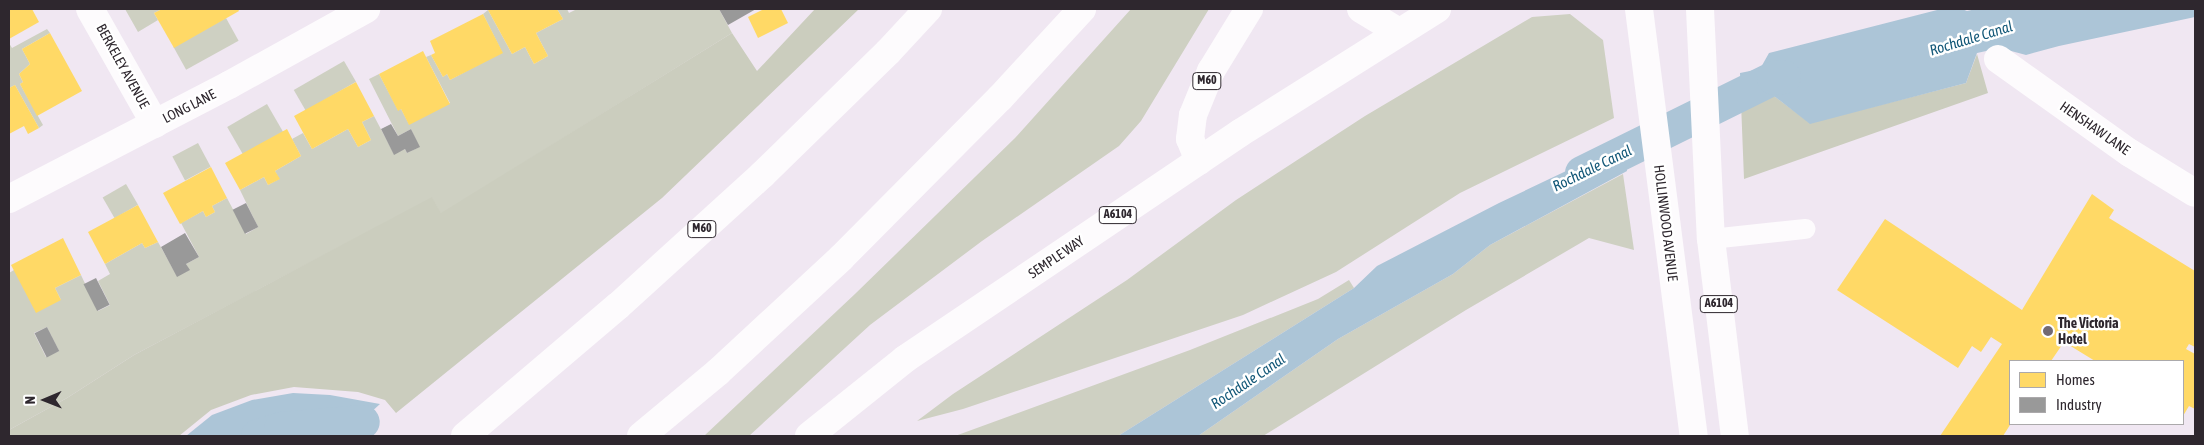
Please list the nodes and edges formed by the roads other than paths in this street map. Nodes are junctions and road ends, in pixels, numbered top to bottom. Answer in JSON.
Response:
{"nodes":[{"id":1,"x":90,"y":9,"type":"edge"},
{"id":2,"x":366,"y":9,"type":"edge"},
{"id":3,"x":928,"y":9,"type":"edge"},
{"id":4,"x":1082,"y":9,"type":"edge"},
{"id":5,"x":1249,"y":9,"type":"edge"},
{"id":6,"x":1362,"y":9,"type":"edge"},
{"id":7,"x":1437,"y":9,"type":"edge"},
{"id":8,"x":1639,"y":9,"type":"edge"},
{"id":9,"x":1700,"y":9,"type":"edge"},
{"id":10,"x":1399,"y":32,"type":"junction"},
{"id":11,"x":1998,"y":59,"type":"dead end"},
{"id":12,"x":155,"y":124,"type":"junction"},
{"id":13,"x":1199,"y":161,"type":"junction"},
{"id":14,"x":2195,"y":193,"type":"edge"},
{"id":15,"x":9,"y":199,"type":"edge"},
{"id":16,"x":1805,"y":229,"type":"dead end"},
{"id":17,"x":1710,"y":239,"type":"junction"},
{"id":18,"x":465,"y":436,"type":"edge"},
{"id":19,"x":641,"y":436,"type":"edge"},
{"id":20,"x":809,"y":436,"type":"edge"},
{"id":21,"x":1694,"y":436,"type":"edge"},
{"id":22,"x":1735,"y":436,"type":"edge"}],
"edges":[{"from":1,"to":12,"type":"main road","name":"BERKELEY AVENUE"},
{"from":2,"to":12,"type":"main road","name":"LONG LANE"},
{"from":3,"to":18,"type":"main road","number":"M60"},
{"from":4,"to":19,"type":"main road"},
{"from":5,"to":13,"type":"main road","number":"M60"},
{"from":6,"to":10,"type":"main road"},
{"from":7,"to":10,"type":"main road","name":"SEMPLE WAY","number":"A6104"},
{"from":8,"to":21,"type":"main road","name":"HOLLINWOOD AVENUE"},
{"from":9,"to":17,"type":"main road","number":"A6104"},
{"from":10,"to":13,"type":"main road","name":"SEMPLE WAY","number":"A6104"},
{"from":11,"to":14,"type":"main road","name":"HENSHAW LANE"},
{"from":12,"to":15,"type":"main road","name":"LONG LANE"},
{"from":13,"to":20,"type":"main road","name":"SEMPLE WAY","number":"A6104"},
{"from":16,"to":17,"type":"lane"},
{"from":17,"to":22,"type":"main road","number":"A6104"}]}
